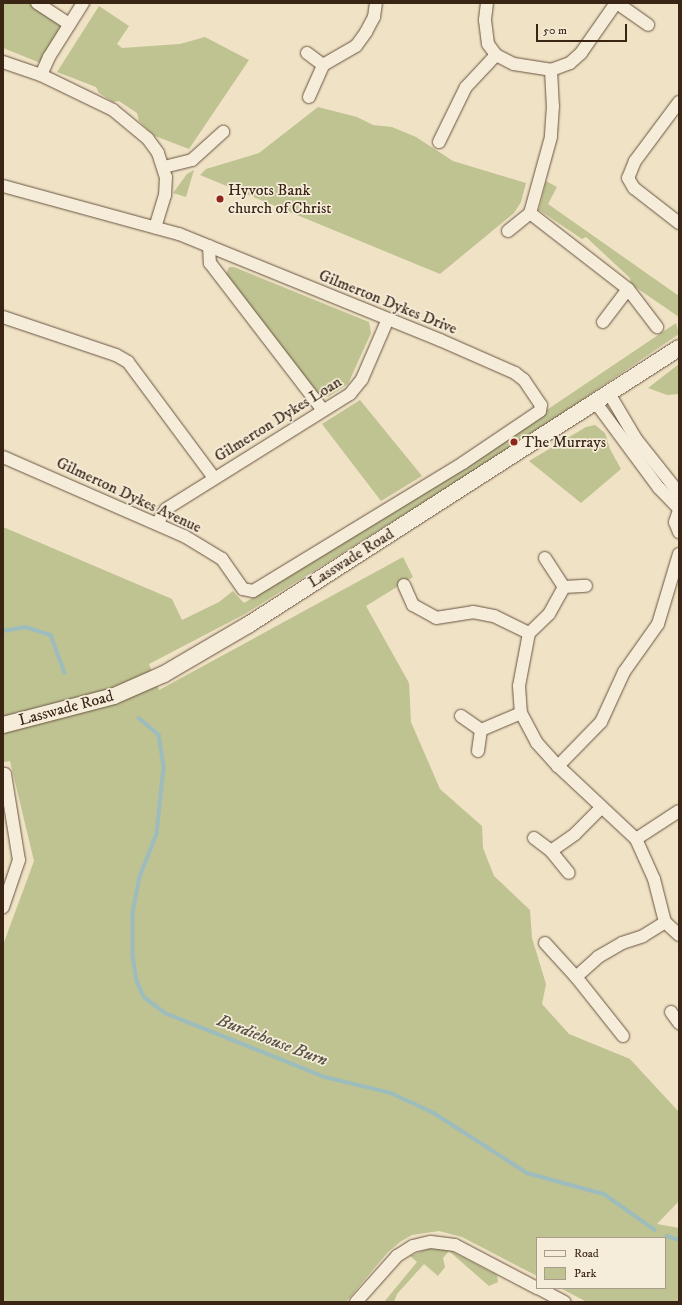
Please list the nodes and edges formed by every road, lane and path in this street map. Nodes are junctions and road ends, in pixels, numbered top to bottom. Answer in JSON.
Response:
{"nodes":[{"id":1,"x":37,"y":3,"type":"edge"},
{"id":2,"x":83,"y":3,"type":"edge"},
{"id":3,"x":376,"y":3,"type":"edge"},
{"id":4,"x":487,"y":3,"type":"edge"},
{"id":5,"x":617,"y":3,"type":"edge"},
{"id":6,"x":69,"y":24,"type":"junction"},
{"id":7,"x":648,"y":25,"type":"dead end"},
{"id":8,"x":307,"y":52,"type":"dead end"},
{"id":9,"x":496,"y":54,"type":"junction"},
{"id":10,"x":3,"y":62,"type":"edge"},
{"id":11,"x":323,"y":65,"type":"junction"},
{"id":12,"x":551,"y":70,"type":"junction"},
{"id":13,"x":41,"y":75,"type":"junction"},
{"id":14,"x":309,"y":97,"type":"dead end"},
{"id":15,"x":679,"y":102,"type":"edge"},
{"id":16,"x":223,"y":132,"type":"dead end"},
{"id":17,"x":438,"y":142,"type":"dead end"},
{"id":18,"x":164,"y":167,"type":"junction"},
{"id":19,"x":3,"y":186,"type":"edge"},
{"id":20,"x":530,"y":213,"type":"junction"},
{"id":21,"x":679,"y":222,"type":"edge"},
{"id":22,"x":156,"y":227,"type":"junction"},
{"id":23,"x":508,"y":231,"type":"dead end"},
{"id":24,"x":209,"y":246,"type":"junction"},
{"id":25,"x":628,"y":289,"type":"junction"},
{"id":26,"x":3,"y":317,"type":"edge"},
{"id":27,"x":388,"y":319,"type":"junction"},
{"id":28,"x":603,"y":322,"type":"dead end"},
{"id":29,"x":657,"y":327,"type":"dead end"},
{"id":30,"x":679,"y":348,"type":"edge"},
{"id":31,"x":610,"y":395,"type":"junction"},
{"id":32,"x":596,"y":403,"type":"junction"},
{"id":33,"x":541,"y":405,"type":"joint"},
{"id":34,"x":323,"y":410,"type":"junction"},
{"id":35,"x":3,"y":456,"type":"edge"},
{"id":36,"x":214,"y":478,"type":"junction"},
{"id":37,"x":679,"y":493,"type":"edge"},
{"id":38,"x":679,"y":510,"type":"edge"},
{"id":39,"x":158,"y":522,"type":"junction"},
{"id":40,"x":679,"y":532,"type":"edge"},
{"id":41,"x":679,"y":554,"type":"edge"},
{"id":42,"x":545,"y":558,"type":"dead end"},
{"id":43,"x":404,"y":585,"type":"dead end"},
{"id":44,"x":586,"y":586,"type":"dead end"},
{"id":45,"x":564,"y":587,"type":"junction"},
{"id":46,"x":248,"y":591,"type":"joint"},
{"id":47,"x":529,"y":633,"type":"junction"},
{"id":48,"x":520,"y":713,"type":"junction"},
{"id":49,"x":461,"y":716,"type":"dead end"},
{"id":50,"x":3,"y":725,"type":"edge"},
{"id":51,"x":481,"y":730,"type":"junction"},
{"id":52,"x":478,"y":752,"type":"dead end"},
{"id":53,"x":558,"y":766,"type":"junction"},
{"id":54,"x":3,"y":775,"type":"edge"},
{"id":55,"x":601,"y":808,"type":"junction"},
{"id":56,"x":679,"y":811,"type":"edge"},
{"id":57,"x":534,"y":838,"type":"dead end"},
{"id":58,"x":636,"y":839,"type":"junction"},
{"id":59,"x":551,"y":850,"type":"junction"},
{"id":60,"x":568,"y":873,"type":"dead end"},
{"id":61,"x":3,"y":907,"type":"edge"},
{"id":62,"x":665,"y":922,"type":"junction"},
{"id":63,"x":679,"y":934,"type":"edge"},
{"id":64,"x":545,"y":943,"type":"dead end"},
{"id":65,"x":576,"y":977,"type":"junction"},
{"id":66,"x":671,"y":1012,"type":"dead end"},
{"id":67,"x":679,"y":1023,"type":"edge"},
{"id":68,"x":623,"y":1036,"type":"dead end"},
{"id":69,"x":536,"y":1287,"type":"edge"},
{"id":70,"x":539,"y":1289,"type":"edge"},
{"id":71,"x":356,"y":1302,"type":"edge"},
{"id":72,"x":564,"y":1302,"type":"edge"}],
"edges":[{"from":1,"to":6,"type":"street"},
{"from":2,"to":6,"type":"street"},
{"from":3,"to":11,"type":"street"},
{"from":4,"to":9,"type":"street"},
{"from":5,"to":7,"type":"street"},
{"from":5,"to":12,"type":"street"},
{"from":6,"to":13,"type":"street"},
{"from":8,"to":11,"type":"street"},
{"from":9,"to":12,"type":"street"},
{"from":9,"to":17,"type":"street"},
{"from":10,"to":13,"type":"street"},
{"from":11,"to":14,"type":"street"},
{"from":12,"to":20,"type":"street"},
{"from":13,"to":18,"type":"street"},
{"from":15,"to":21,"type":"street"},
{"from":16,"to":18,"type":"street"},
{"from":18,"to":22,"type":"street"},
{"from":19,"to":22,"type":"street","name":"Gilmerton Dykes Drive"},
{"from":20,"to":23,"type":"street"},
{"from":20,"to":25,"type":"street"},
{"from":22,"to":24,"type":"street","name":"Gilmerton Dykes Drive"},
{"from":24,"to":27,"type":"street","name":"Gilmerton Dykes Drive"},
{"from":24,"to":34,"type":"street"},
{"from":25,"to":28,"type":"street"},
{"from":25,"to":29,"type":"street"},
{"from":26,"to":36,"type":"street"},
{"from":27,"to":33,"type":"street","name":"Gilmerton Dykes Drive"},
{"from":27,"to":34,"type":"street","name":"Gilmerton Dykes Loan"},
{"from":30,"to":31,"type":"street","name":"Lasswade Road"},
{"from":31,"to":32,"type":"street","name":"Lasswade Road"},
{"from":31,"to":37,"type":"street"},
{"from":32,"to":38,"type":"street"},
{"from":32,"to":50,"type":"street","name":"Lasswade Road"},
{"from":33,"to":46,"type":"street","name":"Lasswade Road"},
{"from":34,"to":36,"type":"street","name":"Gilmerton Dykes Loan"},
{"from":35,"to":39,"type":"street","name":"Gilmerton Dykes Avenue"},
{"from":36,"to":39,"type":"street","name":"Gilmerton Dykes Loan"},
{"from":38,"to":40,"type":"street"},
{"from":39,"to":46,"type":"street","name":"Gilmerton Dykes Avenue"},
{"from":41,"to":53,"type":"street"},
{"from":42,"to":45,"type":"street"},
{"from":43,"to":47,"type":"street"},
{"from":44,"to":45,"type":"street"},
{"from":45,"to":47,"type":"street"},
{"from":47,"to":48,"type":"street"},
{"from":48,"to":51,"type":"street"},
{"from":48,"to":53,"type":"street"},
{"from":49,"to":51,"type":"street"},
{"from":51,"to":52,"type":"street"},
{"from":53,"to":55,"type":"street"},
{"from":54,"to":61,"type":"street"},
{"from":55,"to":58,"type":"street"},
{"from":55,"to":59,"type":"street"},
{"from":56,"to":58,"type":"street"},
{"from":57,"to":59,"type":"street"},
{"from":58,"to":62,"type":"street"},
{"from":59,"to":60,"type":"street"},
{"from":62,"to":63,"type":"street"},
{"from":62,"to":65,"type":"street"},
{"from":64,"to":65,"type":"street"},
{"from":65,"to":68,"type":"street"},
{"from":66,"to":67,"type":"street"},
{"from":69,"to":71,"type":"street"},
{"from":70,"to":72,"type":"street"}]}
